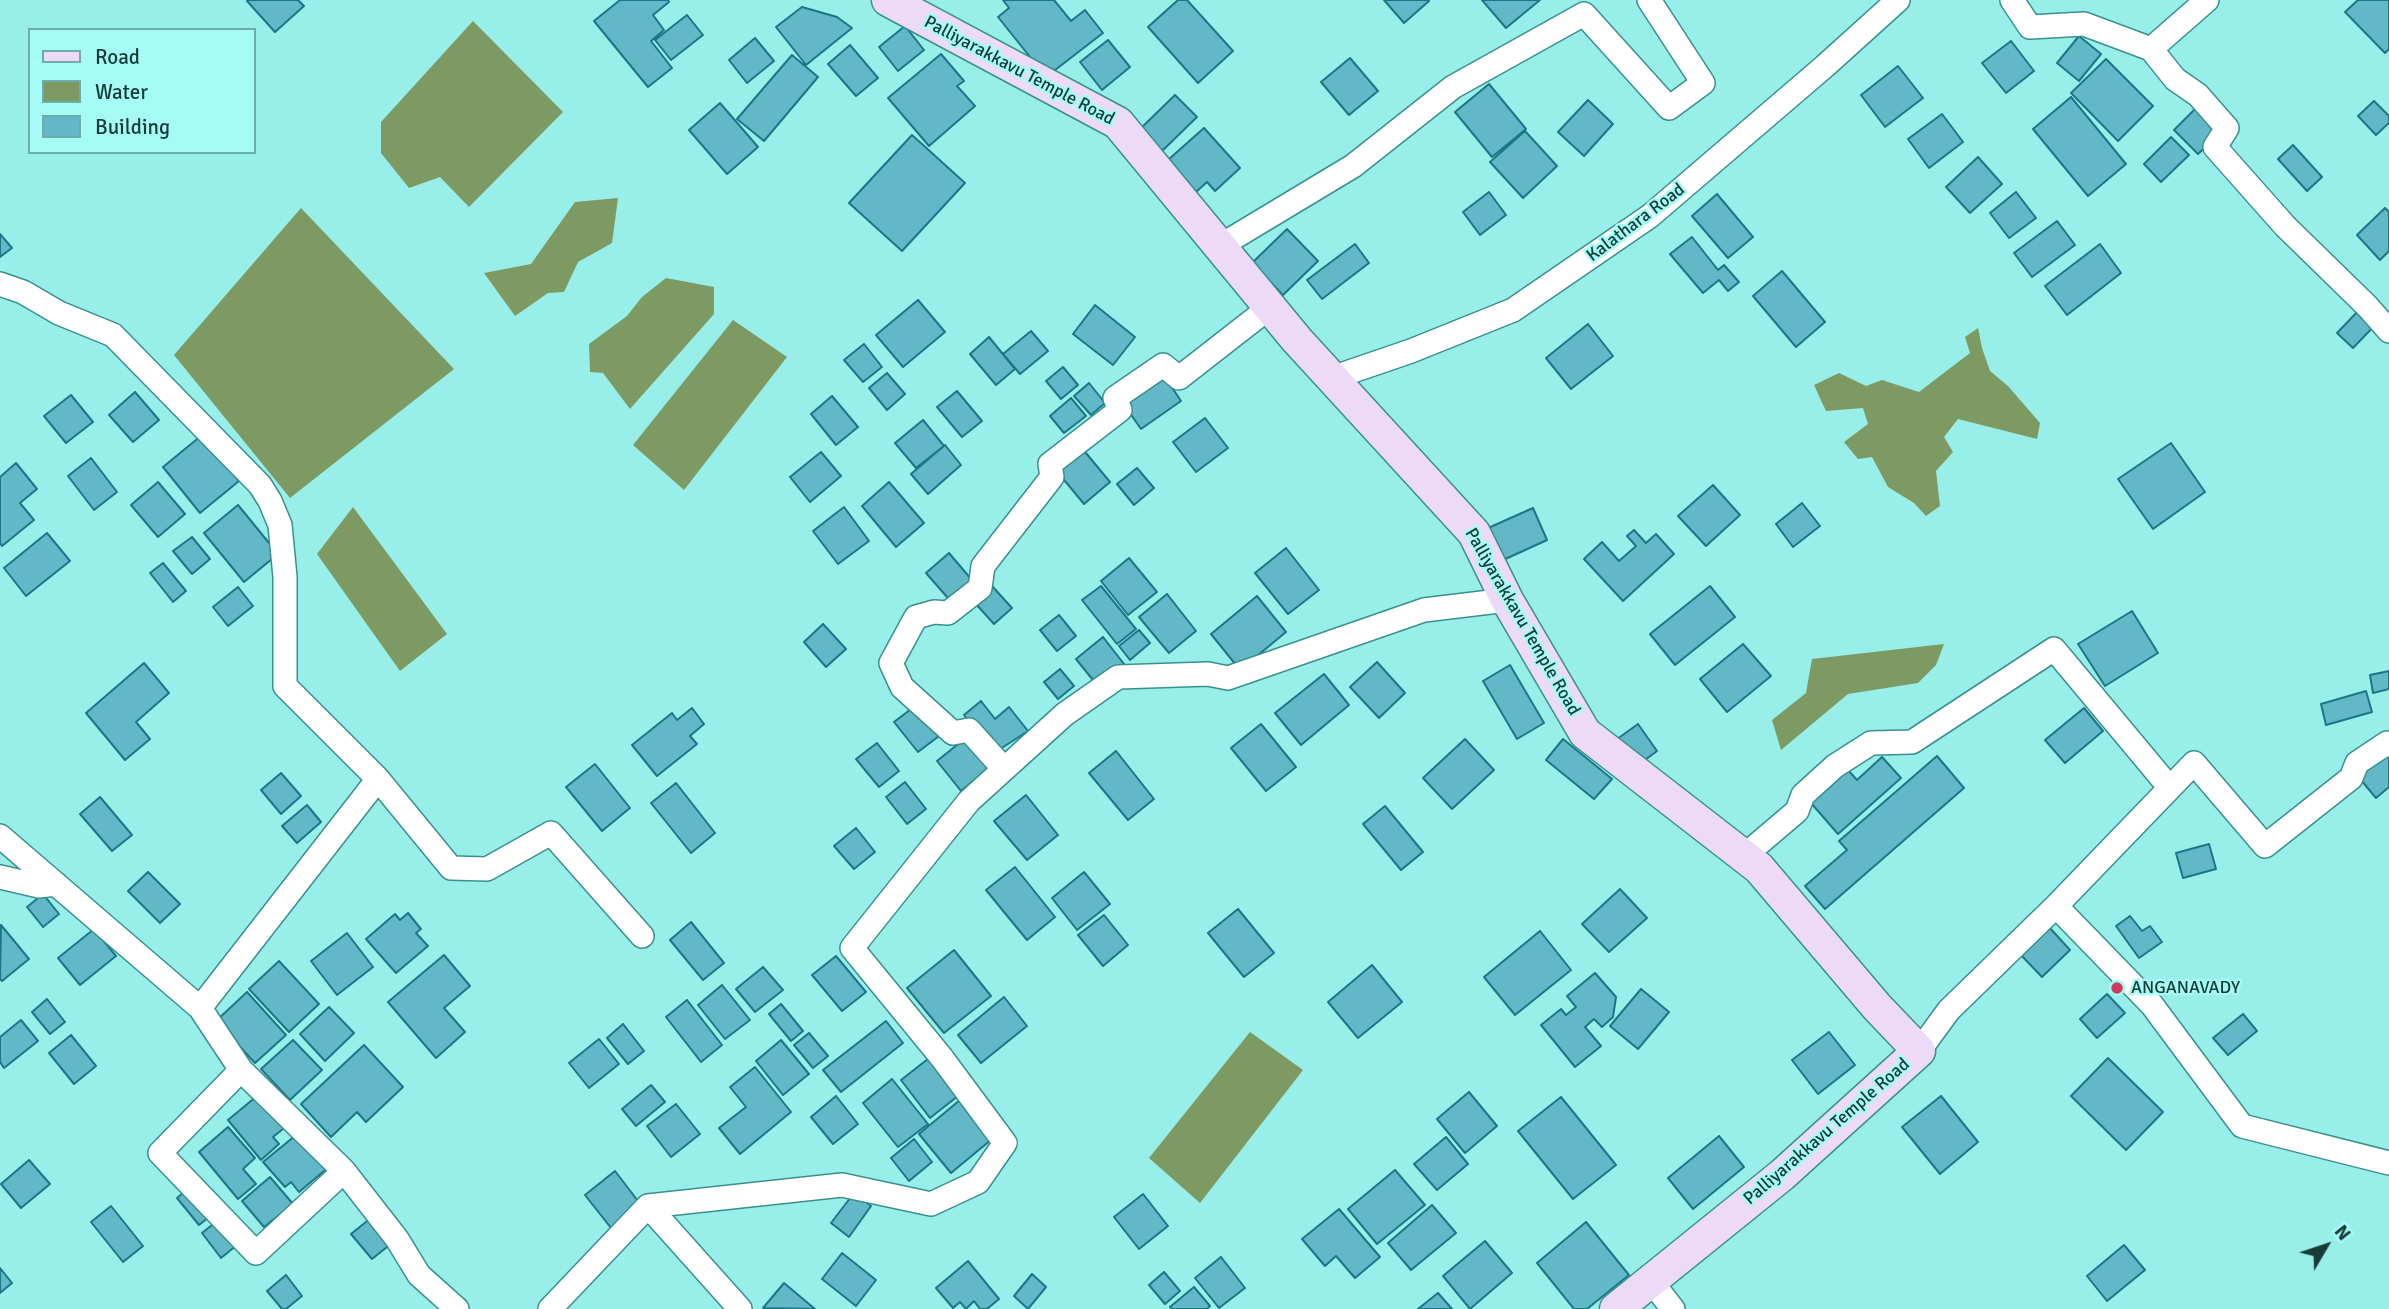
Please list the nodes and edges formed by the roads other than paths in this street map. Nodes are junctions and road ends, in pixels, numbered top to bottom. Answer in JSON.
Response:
{"nodes":[{"id":1,"x":888,"y":0,"type":"edge"},
{"id":2,"x":1649,"y":0,"type":"edge"},
{"id":3,"x":1898,"y":0,"type":"edge"},
{"id":4,"x":2012,"y":0,"type":"edge"},
{"id":5,"x":2207,"y":0,"type":"edge"},
{"id":6,"x":923,"y":8,"type":"edge"},
{"id":7,"x":2151,"y":49,"type":"junction"},
{"id":8,"x":1220,"y":246,"type":"junction"},
{"id":9,"x":0,"y":284,"type":"edge"},
{"id":10,"x":1270,"y":307,"type":"junction"},
{"id":11,"x":2389,"y":331,"type":"edge"},
{"id":12,"x":1332,"y":378,"type":"junction"},
{"id":13,"x":1507,"y":600,"type":"junction"},
{"id":14,"x":2389,"y":745,"type":"edge"},
{"id":15,"x":1004,"y":769,"type":"junction"},
{"id":16,"x":378,"y":779,"type":"junction"},
{"id":17,"x":2170,"y":788,"type":"junction"},
{"id":18,"x":0,"y":836,"type":"edge"},
{"id":19,"x":1744,"y":856,"type":"junction"},
{"id":20,"x":0,"y":877,"type":"edge"},
{"id":21,"x":56,"y":884,"type":"junction"},
{"id":22,"x":2056,"y":906,"type":"junction"},
{"id":23,"x":642,"y":936,"type":"dead end"},
{"id":24,"x":200,"y":1009,"type":"junction"},
{"id":25,"x":1919,"y":1051,"type":"junction"},
{"id":26,"x":241,"y":1070,"type":"junction"},
{"id":27,"x":2389,"y":1163,"type":"edge"},
{"id":28,"x":344,"y":1171,"type":"junction"},
{"id":29,"x":648,"y":1206,"type":"junction"},
{"id":30,"x":1651,"y":1281,"type":"junction"},
{"id":31,"x":457,"y":1309,"type":"edge"},
{"id":32,"x":551,"y":1309,"type":"edge"},
{"id":33,"x":740,"y":1309,"type":"edge"},
{"id":34,"x":1616,"y":1309,"type":"edge"},
{"id":35,"x":1673,"y":1309,"type":"edge"}],
"edges":[{"from":1,"to":6,"type":"street","name":"Palliyarakkavu Temple Road"},
{"from":2,"to":8,"type":"street"},
{"from":3,"to":12,"type":"street","name":"Kalathara Road"},
{"from":4,"to":7,"type":"street"},
{"from":5,"to":7,"type":"street"},
{"from":6,"to":8,"type":"street","name":"Palliyarakkavu Temple Road"},
{"from":7,"to":11,"type":"street"},
{"from":8,"to":10,"type":"street","name":"Palliyarakkavu Temple Road"},
{"from":9,"to":16,"type":"street"},
{"from":10,"to":12,"type":"street","name":"Palliyarakkavu Temple Road"},
{"from":10,"to":15,"type":"street"},
{"from":12,"to":13,"type":"street","name":"Palliyarakkavu Temple Road"},
{"from":13,"to":15,"type":"street"},
{"from":13,"to":19,"type":"street","name":"Palliyarakkavu Temple Road"},
{"from":14,"to":17,"type":"street"},
{"from":15,"to":29,"type":"street"},
{"from":16,"to":23,"type":"street"},
{"from":16,"to":24,"type":"street"},
{"from":17,"to":19,"type":"street"},
{"from":17,"to":22,"type":"street"},
{"from":18,"to":21,"type":"street"},
{"from":19,"to":25,"type":"street","name":"Palliyarakkavu Temple Road"},
{"from":20,"to":21,"type":"street"},
{"from":21,"to":24,"type":"street"},
{"from":22,"to":25,"type":"street"},
{"from":22,"to":27,"type":"street"},
{"from":24,"to":26,"type":"street"},
{"from":25,"to":30,"type":"street","name":"Palliyarakkavu Temple Road"},
{"from":26,"to":28,"type":"street"},
{"from":26,"to":28,"type":"street"},
{"from":28,"to":31,"type":"street"},
{"from":29,"to":32,"type":"street"},
{"from":29,"to":33,"type":"street"},
{"from":30,"to":34,"type":"street","name":"Palliyarakkavu Temple Road"},
{"from":30,"to":35,"type":"street"}]}
